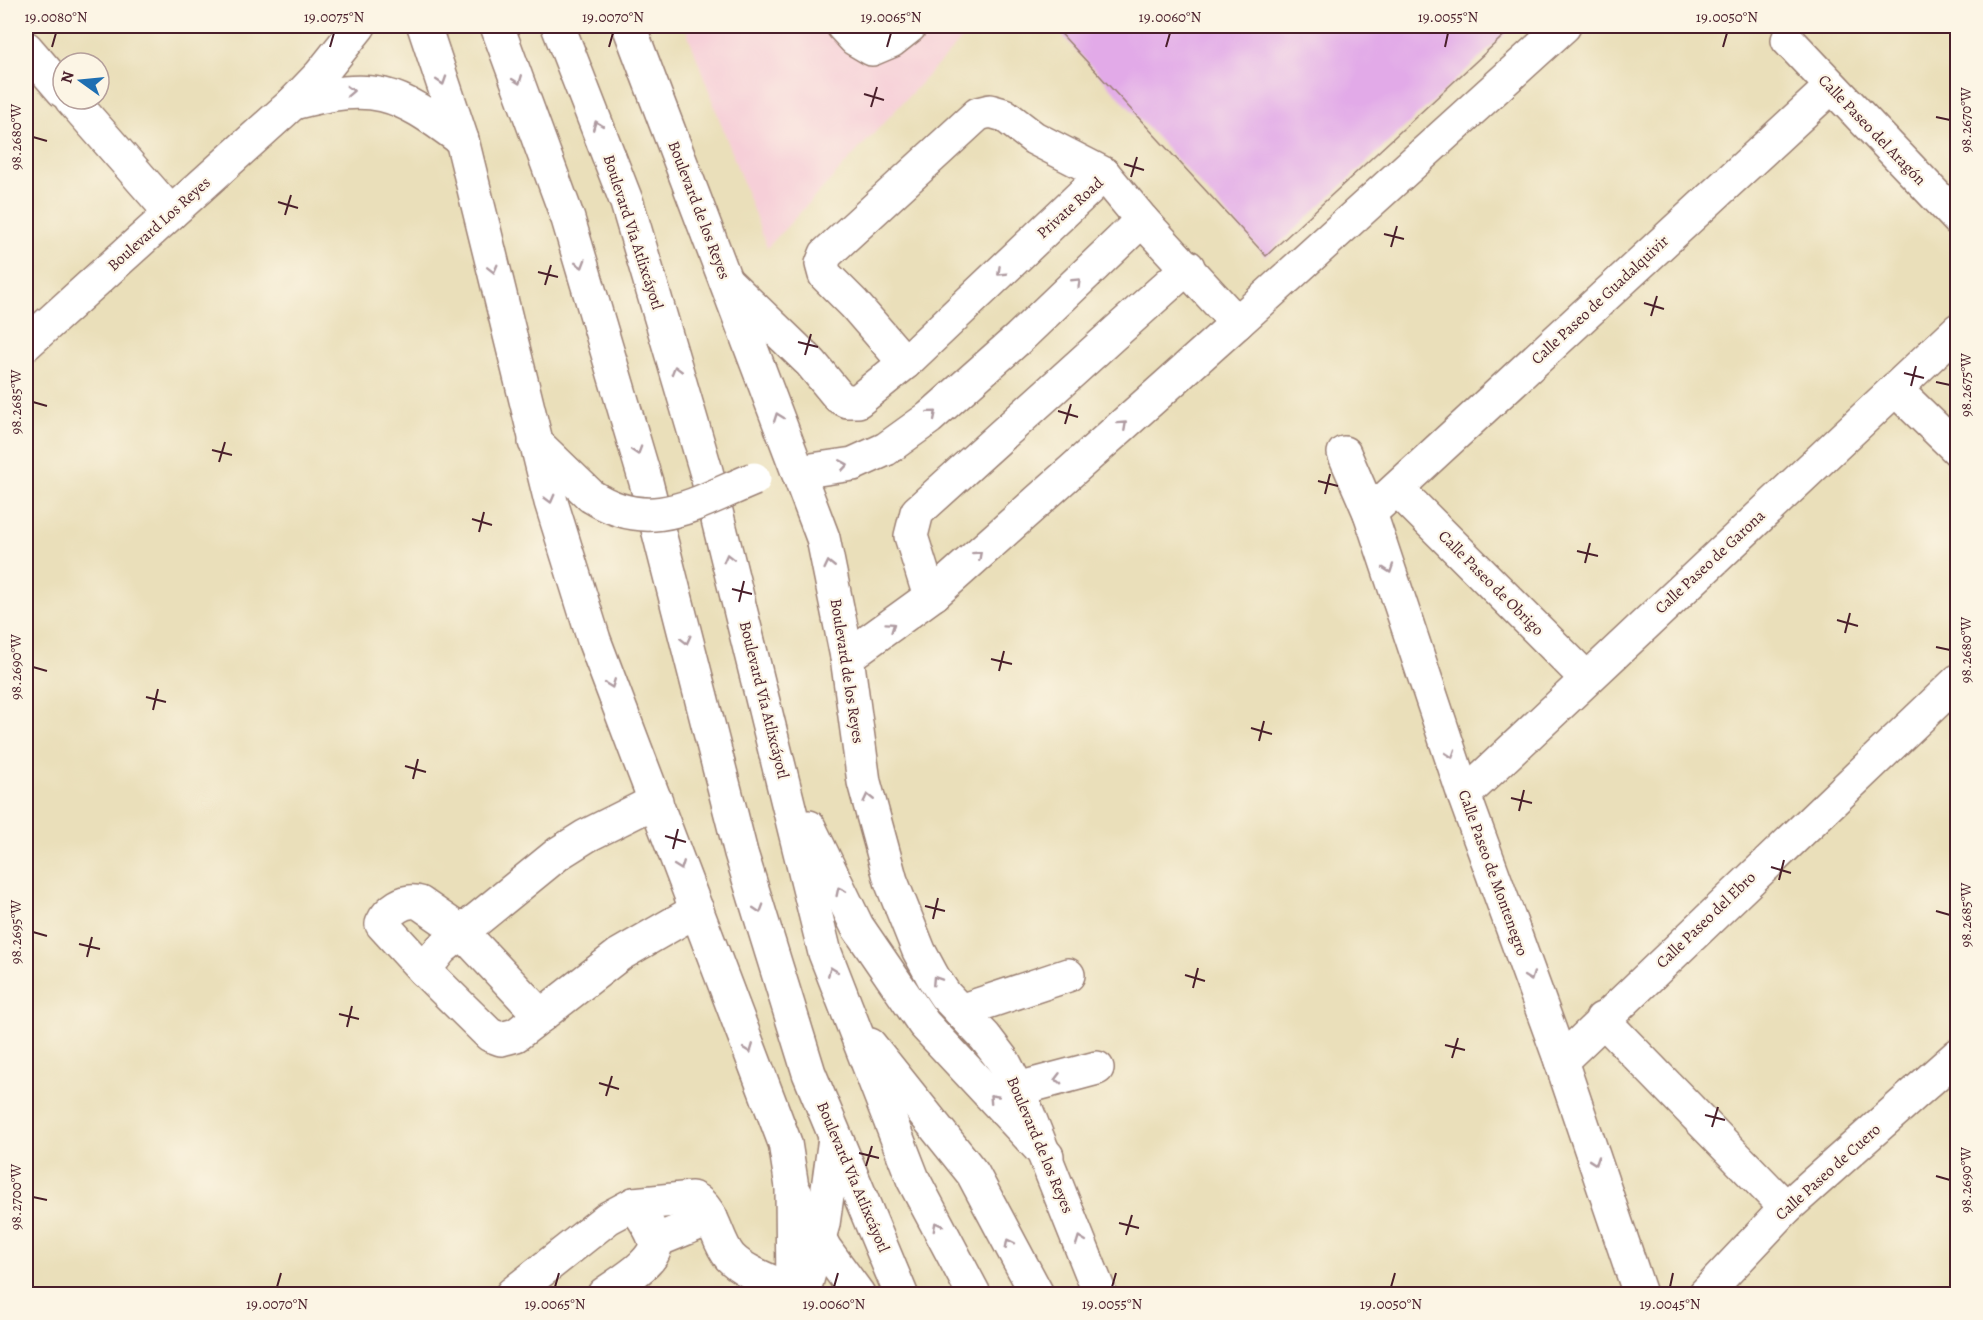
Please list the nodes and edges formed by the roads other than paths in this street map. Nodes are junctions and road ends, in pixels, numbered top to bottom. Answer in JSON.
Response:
{"nodes":[{"id":1,"x":359,"y":26,"type":"edge"},
{"id":2,"x":424,"y":26,"type":"edge"},
{"id":3,"x":497,"y":26,"type":"edge"},
{"id":4,"x":558,"y":26,"type":"edge"},
{"id":5,"x":616,"y":26,"type":"edge"},
{"id":6,"x":843,"y":26,"type":"edge"},
{"id":7,"x":910,"y":26,"type":"edge"},
{"id":8,"x":1564,"y":26,"type":"edge"},
{"id":9,"x":634,"y":38,"type":"edge"},
{"id":10,"x":1788,"y":40,"type":"dead end"},
{"id":11,"x":26,"y":48,"type":"edge"},
{"id":12,"x":51,"y":76,"type":"edge"},
{"id":13,"x":1831,"y":87,"type":"junction"},
{"id":14,"x":293,"y":103,"type":"junction"},
{"id":15,"x":81,"y":111,"type":"edge"},
{"id":16,"x":462,"y":140,"type":"junction"},
{"id":17,"x":1104,"y":174,"type":"junction"},
{"id":18,"x":171,"y":213,"type":"junction"},
{"id":19,"x":1958,"y":219,"type":"edge"},
{"id":20,"x":1142,"y":220,"type":"junction"},
{"id":21,"x":1188,"y":267,"type":"junction"},
{"id":22,"x":726,"y":281,"type":"junction"},
{"id":23,"x":1237,"y":323,"type":"junction"},
{"id":24,"x":1958,"y":330,"type":"edge"},
{"id":25,"x":26,"y":344,"type":"edge"},
{"id":26,"x":905,"y":363,"type":"junction"},
{"id":27,"x":1895,"y":389,"type":"junction"},
{"id":28,"x":535,"y":442,"type":"junction"},
{"id":29,"x":1958,"y":450,"type":"edge"},
{"id":30,"x":1344,"y":453,"type":"dead end"},
{"id":31,"x":798,"y":472,"type":"junction"},
{"id":32,"x":1396,"y":489,"type":"junction"},
{"id":33,"x":1370,"y":513,"type":"junction"},
{"id":34,"x":934,"y":594,"type":"junction"},
{"id":35,"x":847,"y":657,"type":"junction"},
{"id":36,"x":1586,"y":678,"type":"junction"},
{"id":37,"x":1958,"y":681,"type":"edge"},
{"id":38,"x":781,"y":770,"type":"junction"},
{"id":39,"x":1464,"y":795,"type":"junction"},
{"id":40,"x":656,"y":801,"type":"junction"},
{"id":41,"x":697,"y":910,"type":"junction"},
{"id":42,"x":462,"y":932,"type":"junction"},
{"id":43,"x":424,"y":970,"type":"junction"},
{"id":44,"x":1068,"y":975,"type":"dead end"},
{"id":45,"x":1001,"y":998,"type":"junction"},
{"id":46,"x":960,"y":1011,"type":"junction"},
{"id":47,"x":542,"y":1016,"type":"junction"},
{"id":48,"x":1602,"y":1019,"type":"junction"},
{"id":49,"x":853,"y":1025,"type":"junction"},
{"id":50,"x":1958,"y":1055,"type":"edge"},
{"id":51,"x":1561,"y":1061,"type":"junction"},
{"id":52,"x":1098,"y":1068,"type":"dead end"},
{"id":53,"x":1011,"y":1076,"type":"junction"},
{"id":54,"x":836,"y":1136,"type":"junction"},
{"id":55,"x":1047,"y":1156,"type":"junction"},
{"id":56,"x":792,"y":1187,"type":"junction"},
{"id":57,"x":634,"y":1204,"type":"junction"},
{"id":58,"x":1786,"y":1208,"type":"junction"},
{"id":59,"x":711,"y":1218,"type":"junction"},
{"id":60,"x":819,"y":1240,"type":"junction"},
{"id":61,"x":654,"y":1241,"type":"junction"},
{"id":62,"x":797,"y":1293,"type":"edge"},
{"id":63,"x":512,"y":1294,"type":"edge"},
{"id":64,"x":604,"y":1294,"type":"edge"},
{"id":65,"x":858,"y":1294,"type":"edge"},
{"id":66,"x":901,"y":1294,"type":"edge"},
{"id":67,"x":974,"y":1294,"type":"edge"},
{"id":68,"x":1037,"y":1294,"type":"edge"},
{"id":69,"x":1100,"y":1294,"type":"edge"},
{"id":70,"x":1640,"y":1294,"type":"edge"},
{"id":71,"x":1705,"y":1294,"type":"edge"}],
"edges":[{"from":1,"to":14,"type":"main road","name":"Boulevard Los Reyes"},
{"from":2,"to":16,"type":"main road","one_way":true},
{"from":3,"to":54,"type":"main road","name":"Boulevard Vía Atlixcáyotl","one_way":true},
{"from":38,"to":4,"type":"main road","name":"Boulevard Vía Atlixcáyotl","one_way":true},
{"from":5,"to":9,"type":"main road"},
{"from":6,"to":7,"type":"main road"},
{"from":8,"to":23,"type":"main road"},
{"from":9,"to":22,"type":"main road","name":"Boulevard de los Reyes"},
{"from":10,"to":13,"type":"main road","name":"Calle Paseo del Aragón"},
{"from":11,"to":12,"type":"main road"},
{"from":13,"to":19,"type":"main road","name":"Calle Paseo del Aragón"},
{"from":13,"to":32,"type":"main road","name":"Calle Paseo de Guadalquivir"},
{"from":14,"to":16,"type":"main road","name":"Boulevard Los Reyes","one_way":true},
{"from":14,"to":18,"type":"main road","name":"Boulevard Los Reyes"},
{"from":15,"to":18,"type":"main road"},
{"from":16,"to":28,"type":"main road","one_way":true},
{"from":17,"to":20,"type":"main road","name":"Private Road"},
{"from":17,"to":26,"type":"main road","name":"Private Road","one_way":true},
{"from":17,"to":26,"type":"main road"},
{"from":18,"to":25,"type":"main road","name":"Boulevard Los Reyes"},
{"from":20,"to":21,"type":"main road","name":"Private Road"},
{"from":31,"to":20,"type":"main road","one_way":true},
{"from":21,"to":23,"type":"main road"},
{"from":21,"to":34,"type":"main road"},
{"from":22,"to":26,"type":"main road","name":"Private Road"},
{"from":31,"to":22,"type":"main road","name":"Boulevard de los Reyes","one_way":true},
{"from":34,"to":23,"type":"main road","one_way":true},
{"from":24,"to":27,"type":"main road","name":"Calle Paseo de Garona"},
{"from":27,"to":29,"type":"main road"},
{"from":27,"to":36,"type":"main road","name":"Calle Paseo de Garona"},
{"from":28,"to":31,"type":"main road","bridge":true},
{"from":28,"to":40,"type":"main road","one_way":true},
{"from":30,"to":33,"type":"main road","name":"Calle Paseo de Montenegro"},
{"from":35,"to":31,"type":"main road","name":"Boulevard de los Reyes","one_way":true},
{"from":32,"to":33,"type":"main road","name":"Calle Paseo de Guadalquivir"},
{"from":32,"to":36,"type":"main road","name":"Calle Paseo de Obrigo"},
{"from":33,"to":39,"type":"main road","name":"Calle Paseo de Montenegro","one_way":true},
{"from":35,"to":34,"type":"main road","one_way":true},
{"from":46,"to":35,"type":"main road","name":"Boulevard de los Reyes","one_way":true},
{"from":36,"to":39,"type":"main road","name":"Calle Paseo de Garona"},
{"from":37,"to":48,"type":"main road","name":"Calle Paseo del Ebro"},
{"from":49,"to":38,"type":"main road","name":"Boulevard Vía Atlixcáyotl","one_way":true},
{"from":55,"to":38,"type":"main road","one_way":true},
{"from":39,"to":51,"type":"main road","name":"Calle Paseo de Montenegro","one_way":true},
{"from":40,"to":41,"type":"main road","one_way":true},
{"from":40,"to":42,"type":"main road"},
{"from":41,"to":47,"type":"main road"},
{"from":41,"to":56,"type":"main road","one_way":true},
{"from":42,"to":43,"type":"main road"},
{"from":42,"to":43,"type":"main road"},
{"from":42,"to":47,"type":"main road"},
{"from":43,"to":47,"type":"main road"},
{"from":44,"to":45,"type":"main road"},
{"from":45,"to":46,"type":"main road"},
{"from":45,"to":53,"type":"main road"},
{"from":46,"to":53,"type":"main road","name":"Boulevard de los Reyes"},
{"from":48,"to":51,"type":"main road","name":"Calle Paseo del Ebro"},
{"from":48,"to":58,"type":"main road"},
{"from":67,"to":49,"type":"main road","name":"Boulevard Vía Atlixcáyotl","one_way":true},
{"from":68,"to":49,"type":"main road","one_way":true},
{"from":50,"to":58,"type":"main road","name":"Calle Paseo de Cuero"},
{"from":51,"to":70,"type":"main road","name":"Calle Paseo de Montenegro","one_way":true},
{"from":52,"to":53,"type":"main road","one_way":true},
{"from":53,"to":55,"type":"main road","name":"Boulevard de los Reyes"},
{"from":54,"to":60,"type":"main road"},
{"from":54,"to":66,"type":"main road","name":"Boulevard Vía Atlixcáyotl"},
{"from":69,"to":55,"type":"main road","name":"Boulevard de los Reyes","one_way":true},
{"from":56,"to":60,"type":"main road"},
{"from":56,"to":62,"type":"main road"},
{"from":57,"to":59,"type":"main road"},
{"from":57,"to":61,"type":"main road"},
{"from":57,"to":63,"type":"main road"},
{"from":58,"to":71,"type":"main road","name":"Calle Paseo de Cuero"},
{"from":59,"to":61,"type":"main road"},
{"from":59,"to":62,"type":"main road"},
{"from":60,"to":62,"type":"main road"},
{"from":60,"to":65,"type":"main road"},
{"from":61,"to":64,"type":"main road"}]}
